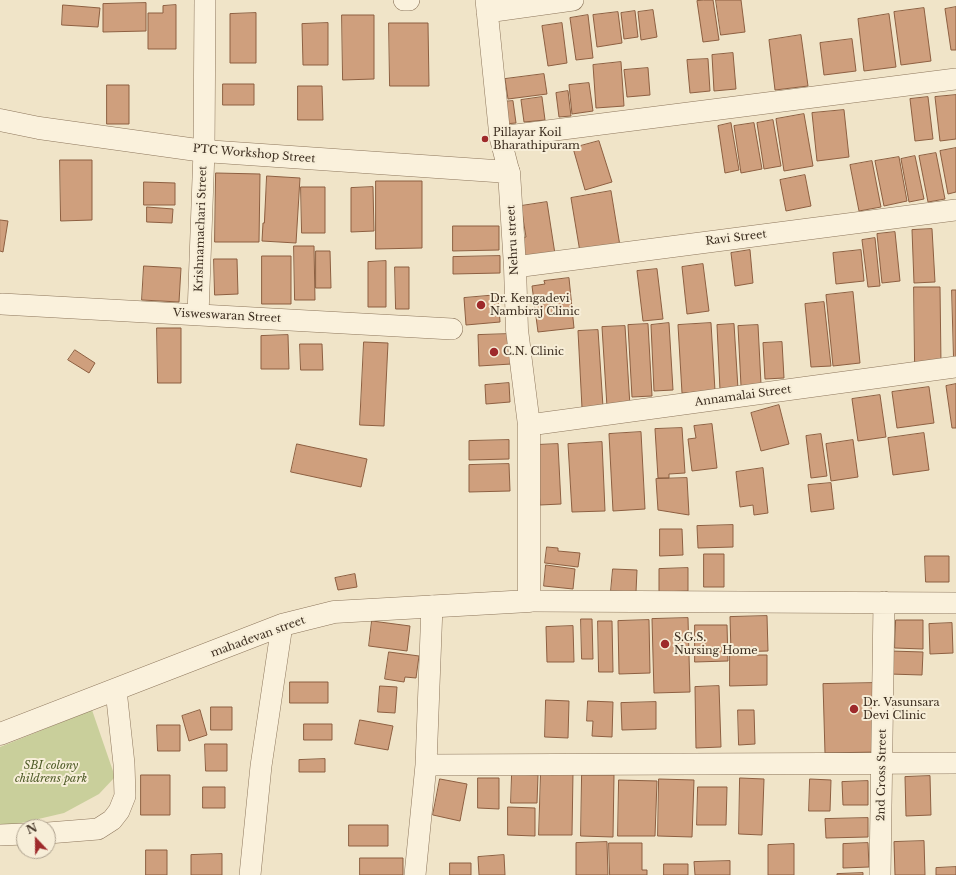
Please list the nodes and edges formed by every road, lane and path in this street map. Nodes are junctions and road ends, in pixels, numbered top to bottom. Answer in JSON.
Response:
{"nodes":[{"id":1,"x":205,"y":0,"type":"edge"},
{"id":2,"x":404,"y":0,"type":"edge"},
{"id":3,"x":409,"y":0,"type":"edge"},
{"id":4,"x":572,"y":0,"type":"edge"},
{"id":5,"x":487,"y":6,"type":"edge"},
{"id":6,"x":956,"y":79,"type":"edge"},
{"id":7,"x":0,"y":120,"type":"edge"},
{"id":8,"x":500,"y":137,"type":"junction"},
{"id":9,"x":204,"y":151,"type":"junction"},
{"id":10,"x":509,"y":172,"type":"junction"},
{"id":11,"x":956,"y":210,"type":"edge"},
{"id":12,"x":515,"y":267,"type":"junction"},
{"id":13,"x":2,"y":304,"type":"dead end"},
{"id":14,"x":198,"y":315,"type":"junction"},
{"id":15,"x":452,"y":329,"type":"dead end"},
{"id":16,"x":956,"y":367,"type":"edge"},
{"id":17,"x":529,"y":425,"type":"junction"},
{"id":18,"x":529,"y":601,"type":"junction"},
{"id":19,"x":884,"y":602,"type":"junction"},
{"id":20,"x":956,"y":603,"type":"edge"},
{"id":21,"x":432,"y":606,"type":"junction"},
{"id":22,"x":282,"y":625,"type":"junction"},
{"id":23,"x":116,"y":690,"type":"junction"},
{"id":24,"x":0,"y":734,"type":"edge"},
{"id":25,"x":956,"y":762,"type":"edge"},
{"id":26,"x":882,"y":763,"type":"junction"},
{"id":27,"x":426,"y":765,"type":"junction"},
{"id":28,"x":56,"y":832,"type":"edge"},
{"id":29,"x":16,"y":834,"type":"edge"},
{"id":30,"x":0,"y":835,"type":"edge"},
{"id":31,"x":250,"y":875,"type":"edge"},
{"id":32,"x":415,"y":875,"type":"edge"},
{"id":33,"x":880,"y":875,"type":"edge"}],
"edges":[{"from":1,"to":9,"type":"street","name":"Krishnamachari Street"},
{"from":2,"to":3,"type":"street"},
{"from":4,"to":5,"type":"street"},
{"from":5,"to":8,"type":"street","name":"Nehru street"},
{"from":6,"to":8,"type":"street"},
{"from":7,"to":9,"type":"street","name":"PTC Workshop Street"},
{"from":8,"to":10,"type":"street","name":"Nehru street"},
{"from":9,"to":10,"type":"street","name":"PTC Workshop Street"},
{"from":9,"to":14,"type":"street","name":"Krishnamachari Street"},
{"from":10,"to":12,"type":"street","name":"Nehru street"},
{"from":11,"to":12,"type":"street","name":"Ravi Street"},
{"from":12,"to":17,"type":"street","name":"Nehru street"},
{"from":13,"to":14,"type":"street","name":"Visweswaran Street"},
{"from":14,"to":15,"type":"street","name":"Visweswaran Street"},
{"from":16,"to":17,"type":"street","name":"Annamalai Street"},
{"from":17,"to":18,"type":"street","name":"Nehru street"},
{"from":18,"to":19,"type":"street"},
{"from":18,"to":21,"type":"street","name":"mahadevan street"},
{"from":19,"to":20,"type":"street"},
{"from":19,"to":26,"type":"street","name":"2nd Cross Street"},
{"from":21,"to":22,"type":"street","name":"mahadevan street"},
{"from":21,"to":27,"type":"street"},
{"from":22,"to":23,"type":"street","name":"mahadevan street"},
{"from":22,"to":31,"type":"street"},
{"from":23,"to":24,"type":"street","name":"mahadevan street"},
{"from":23,"to":28,"type":"street"},
{"from":25,"to":26,"type":"street"},
{"from":26,"to":27,"type":"street"},
{"from":26,"to":33,"type":"street","name":"2nd Cross Street"},
{"from":27,"to":32,"type":"street"},
{"from":29,"to":30,"type":"street"}]}
